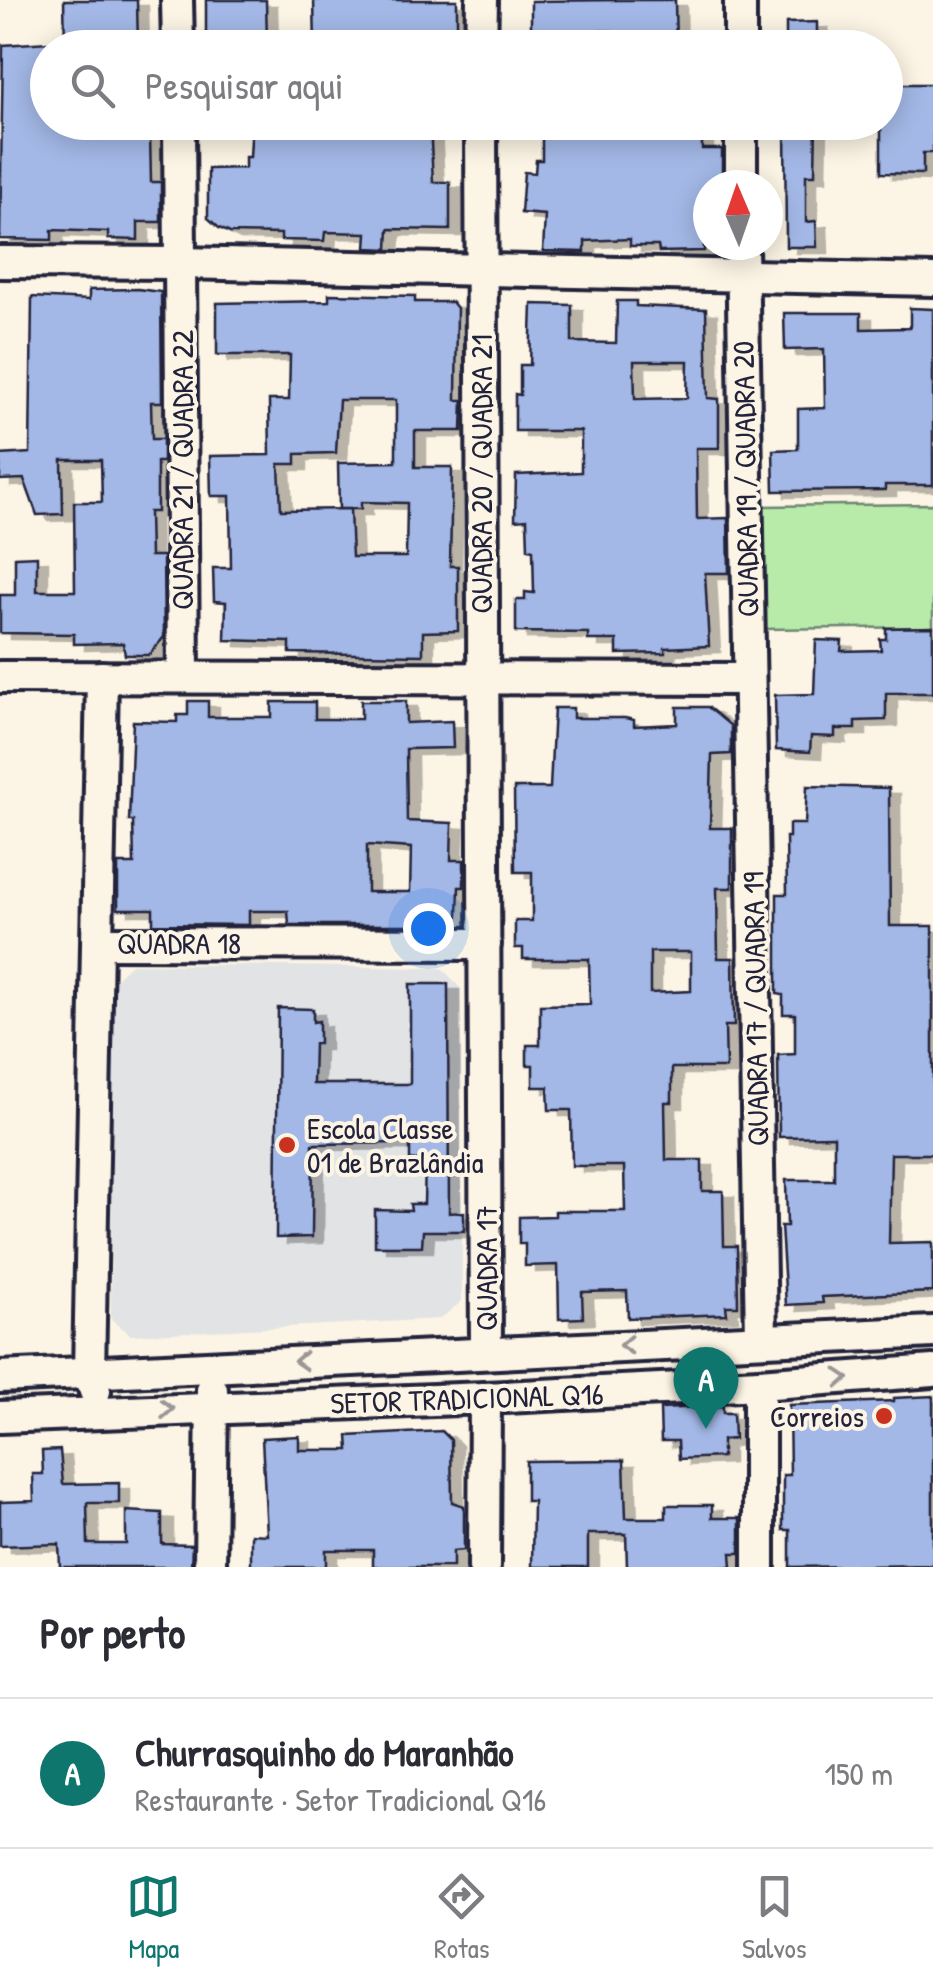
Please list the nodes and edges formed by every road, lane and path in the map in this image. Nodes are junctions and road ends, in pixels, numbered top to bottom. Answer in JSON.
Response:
{"nodes":[{"id":1,"x":178,"y":0,"type":"edge"},
{"id":2,"x":482,"y":0,"type":"edge"},
{"id":3,"x":740,"y":0,"type":"edge"},
{"id":4,"x":178,"y":30,"type":"edge"},
{"id":5,"x":481,"y":30,"type":"edge"},
{"id":6,"x":740,"y":30,"type":"edge"},
{"id":7,"x":179,"y":140,"type":"edge"},
{"id":8,"x":480,"y":140,"type":"edge"},
{"id":9,"x":741,"y":140,"type":"edge"},
{"id":10,"x":741,"y":170,"type":"edge"},
{"id":11,"x":742,"y":260,"type":"edge"},
{"id":12,"x":0,"y":262,"type":"edge"},
{"id":13,"x":181,"y":263,"type":"junction"},
{"id":14,"x":479,"y":270,"type":"junction"},
{"id":15,"x":742,"y":278,"type":"junction"},
{"id":16,"x":933,"y":280,"type":"edge"},
{"id":17,"x":0,"y":677,"type":"edge"},
{"id":18,"x":102,"y":678,"type":"junction"},
{"id":19,"x":182,"y":678,"type":"junction"},
{"id":20,"x":483,"y":678,"type":"junction"},
{"id":21,"x":748,"y":680,"type":"junction"},
{"id":22,"x":99,"y":943,"type":"junction"},
{"id":23,"x":485,"y":944,"type":"junction"},
{"id":24,"x":933,"y":1332,"type":"edge"},
{"id":25,"x":761,"y":1338,"type":"junction"},
{"id":26,"x":486,"y":1351,"type":"junction"},
{"id":27,"x":201,"y":1367,"type":"junction"},
{"id":28,"x":933,"y":1371,"type":"edge"},
{"id":29,"x":89,"y":1373,"type":"junction"},
{"id":30,"x":0,"y":1377,"type":"edge"},
{"id":31,"x":760,"y":1384,"type":"junction"},
{"id":32,"x":485,"y":1398,"type":"junction"},
{"id":33,"x":212,"y":1408,"type":"junction"},
{"id":34,"x":107,"y":1411,"type":"junction"},
{"id":35,"x":0,"y":1417,"type":"edge"},
{"id":36,"x":210,"y":1567,"type":"edge"},
{"id":37,"x":484,"y":1567,"type":"edge"},
{"id":38,"x":759,"y":1567,"type":"edge"}],
"edges":[{"from":1,"to":4,"type":"street"},
{"from":2,"to":5,"type":"street"},
{"from":3,"to":6,"type":"street"},
{"from":7,"to":13,"type":"street","name":"QUADRA 21 / QUADRA 22"},
{"from":8,"to":14,"type":"street","name":"QUADRA 20 / QUADRA 21"},
{"from":9,"to":10,"type":"street"},
{"from":11,"to":15,"type":"street","name":"QUADRA 19 / QUADRA 20"},
{"from":12,"to":13,"type":"street"},
{"from":13,"to":14,"type":"street"},
{"from":13,"to":19,"type":"street","name":"QUADRA 21 / QUADRA 22"},
{"from":14,"to":15,"type":"street"},
{"from":14,"to":20,"type":"street","name":"QUADRA 20 / QUADRA 21"},
{"from":15,"to":16,"type":"street"},
{"from":15,"to":21,"type":"street","name":"QUADRA 19 / QUADRA 20"},
{"from":17,"to":18,"type":"street"},
{"from":18,"to":19,"type":"street"},
{"from":18,"to":22,"type":"street","name":"QUADRA 18"},
{"from":19,"to":20,"type":"street"},
{"from":20,"to":21,"type":"street"},
{"from":20,"to":23,"type":"street","name":"QUADRA 20 / QUADRA 21"},
{"from":21,"to":25,"type":"street","name":"QUADRA 17 / QUADRA 19"},
{"from":22,"to":23,"type":"street","name":"QUADRA 18"},
{"from":22,"to":29,"type":"street"},
{"from":23,"to":26,"type":"street","name":"QUADRA 17"},
{"from":24,"to":25,"type":"street","name":"SETOR TRADICIONAL Q16"},
{"from":25,"to":26,"type":"street","name":"SETOR TRADICIONAL Q16","one_way":true},
{"from":25,"to":31,"type":"street","name":"QUADRA 17 / QUADRA 19"},
{"from":26,"to":27,"type":"street","name":"SETOR TRADICIONAL Q16","one_way":true},
{"from":26,"to":32,"type":"street"},
{"from":27,"to":29,"type":"street","name":"SETOR TRADICIONAL Q16"},
{"from":27,"to":33,"type":"street"},
{"from":31,"to":28,"type":"street","name":"SETOR TRADICIONAL Q16","one_way":true},
{"from":29,"to":30,"type":"street","name":"SETOR TRADICIONAL Q16"},
{"from":29,"to":34,"type":"street"},
{"from":31,"to":32,"type":"street","name":"SETOR TRADICIONAL Q16"},
{"from":31,"to":38,"type":"street"},
{"from":32,"to":33,"type":"street","name":"SETOR TRADICIONAL Q16"},
{"from":32,"to":37,"type":"street"},
{"from":34,"to":33,"type":"street","name":"SETOR TRADICIONAL Q16","one_way":true},
{"from":33,"to":36,"type":"street"},
{"from":34,"to":35,"type":"street","name":"SETOR TRADICIONAL Q16"}]}
